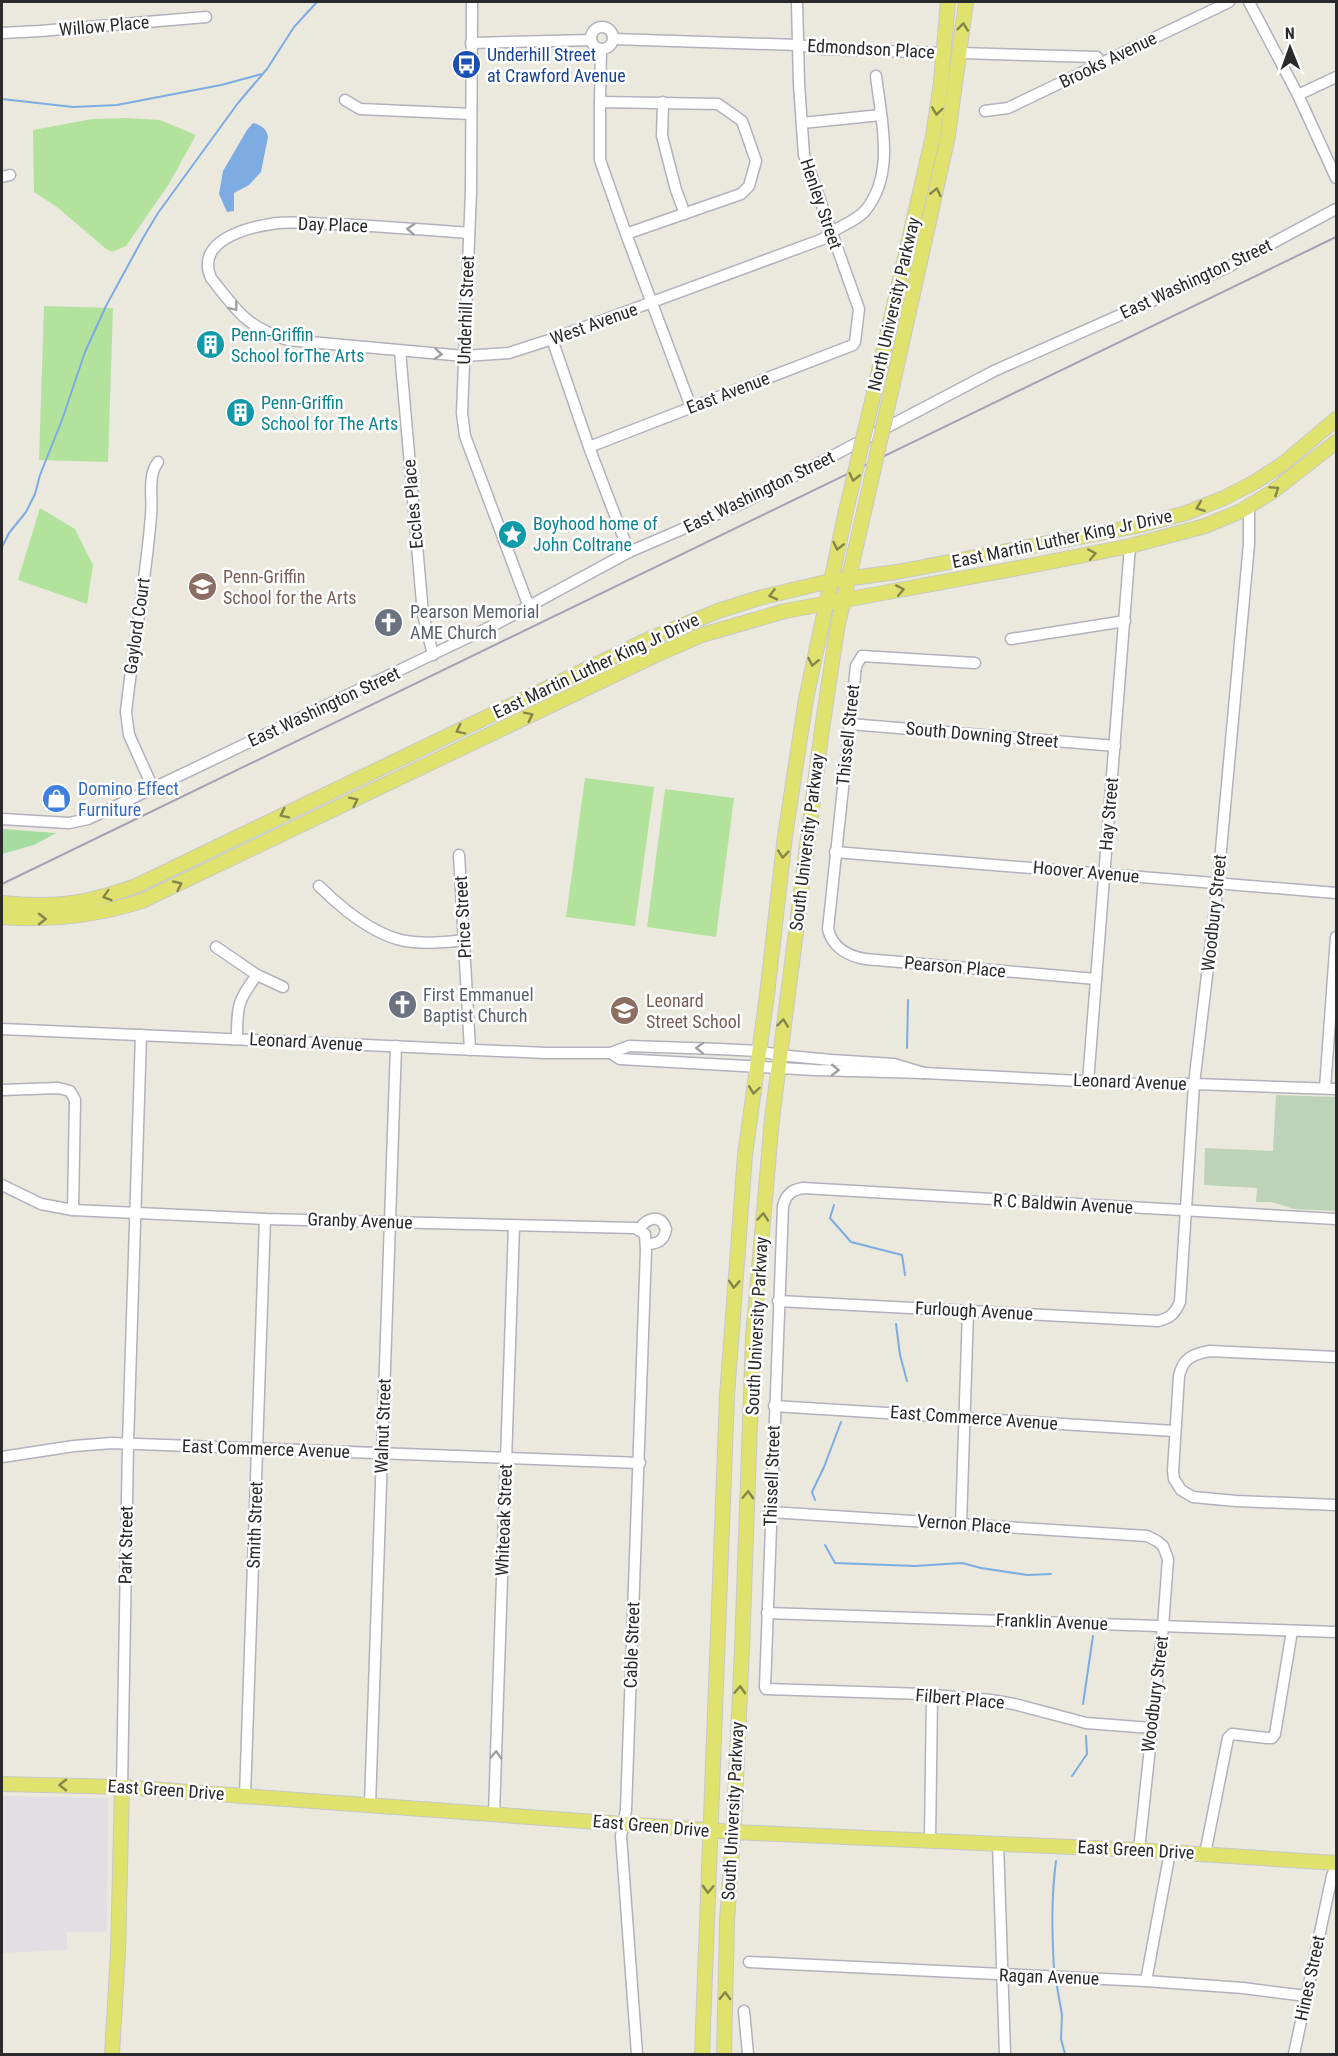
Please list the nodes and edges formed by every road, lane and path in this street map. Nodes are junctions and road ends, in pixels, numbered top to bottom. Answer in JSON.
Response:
{"nodes":[{"id":1,"x":472,"y":2,"type":"edge"},
{"id":2,"x":797,"y":2,"type":"edge"},
{"id":3,"x":948,"y":2,"type":"edge"},
{"id":4,"x":966,"y":2,"type":"edge"},
{"id":5,"x":1229,"y":2,"type":"edge"},
{"id":6,"x":1249,"y":2,"type":"edge"},
{"id":7,"x":206,"y":17,"type":"dead end"},
{"id":8,"x":2,"y":33,"type":"edge"},
{"id":9,"x":613,"y":39,"type":"junction"},
{"id":10,"x":591,"y":40,"type":"junction"},
{"id":11,"x":471,"y":43,"type":"junction"},
{"id":12,"x":798,"y":45,"type":"junction"},
{"id":13,"x":601,"y":49,"type":"junction"},
{"id":14,"x":944,"y":52,"type":"junction"},
{"id":15,"x":960,"y":53,"type":"junction"},
{"id":16,"x":1101,"y":64,"type":"junction"},
{"id":17,"x":876,"y":76,"type":"dead end"},
{"id":18,"x":1336,"y":77,"type":"edge"},
{"id":19,"x":1298,"y":95,"type":"junction"},
{"id":20,"x":345,"y":100,"type":"dead end"},
{"id":21,"x":600,"y":102,"type":"junction"},
{"id":22,"x":663,"y":102,"type":"junction"},
{"id":23,"x":985,"y":111,"type":"dead end"},
{"id":24,"x":471,"y":114,"type":"junction"},
{"id":25,"x":881,"y":115,"type":"junction"},
{"id":26,"x":802,"y":123,"type":"junction"},
{"id":27,"x":1336,"y":178,"type":"edge"},
{"id":28,"x":1336,"y":209,"type":"edge"},
{"id":29,"x":685,"y":214,"type":"junction"},
{"id":30,"x":830,"y":232,"type":"junction"},
{"id":31,"x":469,"y":233,"type":"junction"},
{"id":32,"x":626,"y":234,"type":"junction"},
{"id":33,"x":208,"y":258,"type":"joint"},
{"id":34,"x":652,"y":303,"type":"junction"},
{"id":35,"x":857,"y":330,"type":"joint"},
{"id":36,"x":552,"y":339,"type":"junction"},
{"id":37,"x":400,"y":351,"type":"junction"},
{"id":38,"x":464,"y":356,"type":"junction"},
{"id":39,"x":691,"y":407,"type":"junction"},
{"id":40,"x":1336,"y":419,"type":"edge"},
{"id":41,"x":1336,"y":442,"type":"edge"},
{"id":42,"x":590,"y":447,"type":"junction"},
{"id":43,"x":158,"y":462,"type":"dead end"},
{"id":44,"x":1249,"y":506,"type":"junction"},
{"id":45,"x":1130,"y":546,"type":"junction"},
{"id":46,"x":630,"y":552,"type":"junction"},
{"id":47,"x":848,"y":578,"type":"junction"},
{"id":48,"x":830,"y":581,"type":"junction"},
{"id":49,"x":843,"y":601,"type":"junction"},
{"id":50,"x":825,"y":604,"type":"junction"},
{"id":51,"x":529,"y":607,"type":"junction"},
{"id":52,"x":1125,"y":621,"type":"junction"},
{"id":53,"x":1011,"y":639,"type":"dead end"},
{"id":54,"x":433,"y":655,"type":"junction"},
{"id":55,"x":975,"y":663,"type":"dead end"},
{"id":56,"x":850,"y":724,"type":"junction"},
{"id":57,"x":1115,"y":746,"type":"junction"},
{"id":58,"x":153,"y":788,"type":"junction"},
{"id":59,"x":2,"y":819,"type":"edge"},
{"id":60,"x":835,"y":852,"type":"junction"},
{"id":61,"x":459,"y":855,"type":"dead end"},
{"id":62,"x":1104,"y":874,"type":"junction"},
{"id":63,"x":1218,"y":883,"type":"junction"},
{"id":64,"x":319,"y":886,"type":"dead end"},
{"id":65,"x":1336,"y":893,"type":"edge"},
{"id":66,"x":2,"y":903,"type":"edge"},
{"id":67,"x":81,"y":909,"type":"junction"},
{"id":68,"x":2,"y":917,"type":"edge"},
{"id":69,"x":828,"y":929,"type":"joint"},
{"id":70,"x":1336,"y":938,"type":"edge"},
{"id":71,"x":464,"y":940,"type":"junction"},
{"id":72,"x":216,"y":947,"type":"dead end"},
{"id":73,"x":257,"y":975,"type":"junction"},
{"id":74,"x":1096,"y":979,"type":"junction"},
{"id":75,"x":283,"y":987,"type":"dead end"},
{"id":76,"x":2,"y":1029,"type":"edge"},
{"id":77,"x":141,"y":1035,"type":"junction"},
{"id":78,"x":237,"y":1039,"type":"junction"},
{"id":79,"x":396,"y":1046,"type":"junction"},
{"id":80,"x":470,"y":1050,"type":"junction"},
{"id":81,"x":759,"y":1051,"type":"junction"},
{"id":82,"x":610,"y":1053,"type":"junction"},
{"id":83,"x":778,"y":1061,"type":"junction"},
{"id":84,"x":757,"y":1066,"type":"junction"},
{"id":85,"x":1088,"y":1082,"type":"junction"},
{"id":86,"x":1194,"y":1084,"type":"junction"},
{"id":87,"x":1331,"y":1089,"type":"edge"},
{"id":88,"x":2,"y":1090,"type":"edge"},
{"id":89,"x":2,"y":1185,"type":"edge"},
{"id":90,"x":790,"y":1193,"type":"joint"},
{"id":91,"x":74,"y":1210,"type":"junction"},
{"id":92,"x":1185,"y":1211,"type":"junction"},
{"id":93,"x":135,"y":1212,"type":"junction"},
{"id":94,"x":265,"y":1219,"type":"junction"},
{"id":95,"x":1336,"y":1219,"type":"edge"},
{"id":96,"x":390,"y":1222,"type":"junction"},
{"id":97,"x":514,"y":1226,"type":"junction"},
{"id":98,"x":643,"y":1236,"type":"joint"},
{"id":99,"x":778,"y":1301,"type":"junction"},
{"id":100,"x":968,"y":1311,"type":"junction"},
{"id":101,"x":1170,"y":1318,"type":"joint"},
{"id":102,"x":1336,"y":1357,"type":"edge"},
{"id":103,"x":774,"y":1406,"type":"junction"},
{"id":104,"x":964,"y":1418,"type":"junction"},
{"id":105,"x":1174,"y":1431,"type":"junction"},
{"id":106,"x":128,"y":1444,"type":"junction"},
{"id":107,"x":257,"y":1449,"type":"junction"},
{"id":108,"x":382,"y":1453,"type":"junction"},
{"id":109,"x":2,"y":1457,"type":"edge"},
{"id":110,"x":506,"y":1458,"type":"junction"},
{"id":111,"x":640,"y":1463,"type":"junction"},
{"id":112,"x":1336,"y":1505,"type":"edge"},
{"id":113,"x":770,"y":1512,"type":"junction"},
{"id":114,"x":961,"y":1524,"type":"junction"},
{"id":115,"x":1157,"y":1541,"type":"joint"},
{"id":116,"x":766,"y":1613,"type":"junction"},
{"id":117,"x":1163,"y":1626,"type":"junction"},
{"id":118,"x":1292,"y":1631,"type":"junction"},
{"id":119,"x":1336,"y":1632,"type":"edge"},
{"id":120,"x":766,"y":1689,"type":"joint"},
{"id":121,"x":932,"y":1696,"type":"junction"},
{"id":122,"x":1151,"y":1728,"type":"junction"},
{"id":123,"x":2,"y":1784,"type":"edge"},
{"id":124,"x":122,"y":1786,"type":"junction"},
{"id":125,"x":245,"y":1796,"type":"junction"},
{"id":126,"x":370,"y":1805,"type":"junction"},
{"id":127,"x":494,"y":1814,"type":"junction"},
{"id":128,"x":623,"y":1823,"type":"junction"},
{"id":129,"x":710,"y":1831,"type":"junction"},
{"id":130,"x":733,"y":1832,"type":"junction"},
{"id":131,"x":930,"y":1841,"type":"junction"},
{"id":132,"x":998,"y":1843,"type":"junction"},
{"id":133,"x":1139,"y":1850,"type":"junction"},
{"id":134,"x":1170,"y":1852,"type":"junction"},
{"id":135,"x":1204,"y":1854,"type":"junction"},
{"id":136,"x":1336,"y":1865,"type":"edge"},
{"id":137,"x":749,"y":1962,"type":"dead end"},
{"id":138,"x":1003,"y":1976,"type":"junction"},
{"id":139,"x":1146,"y":1981,"type":"junction"},
{"id":140,"x":1306,"y":1996,"type":"junction"},
{"id":141,"x":744,"y":2011,"type":"dead end"},
{"id":142,"x":113,"y":2039,"type":"junction"},
{"id":143,"x":112,"y":2055,"type":"edge"},
{"id":144,"x":125,"y":2055,"type":"edge"},
{"id":145,"x":637,"y":2055,"type":"edge"},
{"id":146,"x":702,"y":2055,"type":"edge"},
{"id":147,"x":724,"y":2055,"type":"edge"},
{"id":148,"x":748,"y":2055,"type":"edge"},
{"id":149,"x":1005,"y":2055,"type":"edge"},
{"id":150,"x":1294,"y":2055,"type":"edge"}],
"edges":[{"from":1,"to":11,"type":"street","name":"Underhill Street"},
{"from":2,"to":12,"type":"street","name":"Henley Street"},
{"from":3,"to":14,"type":"main road","name":"North University Parkway"},
{"from":15,"to":4,"type":"main road","name":"North University Parkway","one_way":true},
{"from":5,"to":16,"type":"street","name":"Brooks Avenue"},
{"from":6,"to":19,"type":"street"},
{"from":7,"to":8,"type":"street","name":"Willow Place"},
{"from":9,"to":10,"type":"street"},
{"from":9,"to":12,"type":"street","name":"Edmondson Place"},
{"from":9,"to":13,"type":"street"},
{"from":10,"to":11,"type":"street"},
{"from":10,"to":13,"type":"street"},
{"from":11,"to":24,"type":"street","name":"Underhill Street"},
{"from":12,"to":14,"type":"street","name":"Edmondson Place"},
{"from":12,"to":26,"type":"street","name":"Henley Street"},
{"from":13,"to":21,"type":"street"},
{"from":14,"to":48,"type":"main road","name":"North University Parkway","one_way":true,"bridge":true},
{"from":15,"to":16,"type":"street","name":"Edmondson Place"},
{"from":47,"to":15,"type":"main road","name":"North University Parkway","one_way":true,"bridge":true},
{"from":16,"to":23,"type":"street","name":"Brooks Avenue"},
{"from":17,"to":25,"type":"street","name":"West Avenue"},
{"from":18,"to":19,"type":"street"},
{"from":19,"to":27,"type":"street"},
{"from":20,"to":24,"type":"street"},
{"from":21,"to":22,"type":"street"},
{"from":21,"to":32,"type":"street"},
{"from":22,"to":29,"type":"street"},
{"from":22,"to":29,"type":"street"},
{"from":24,"to":31,"type":"street","name":"Underhill Street"},
{"from":25,"to":26,"type":"street"},
{"from":25,"to":30,"type":"street","name":"West Avenue"},
{"from":26,"to":30,"type":"street","name":"Henley Street"},
{"from":28,"to":46,"type":"street","name":"East Washington Street"},
{"from":29,"to":32,"type":"street"},
{"from":30,"to":34,"type":"street","name":"West Avenue"},
{"from":30,"to":35,"type":"street","name":"Henley Street"},
{"from":31,"to":33,"type":"street","name":"Day Place","one_way":true},
{"from":31,"to":38,"type":"street","name":"Underhill Street"},
{"from":32,"to":34,"type":"street"},
{"from":33,"to":37,"type":"street","name":"West Avenue","one_way":true},
{"from":34,"to":36,"type":"street","name":"West Avenue"},
{"from":34,"to":39,"type":"street"},
{"from":35,"to":39,"type":"street","name":"East Avenue"},
{"from":36,"to":38,"type":"street","name":"West Avenue"},
{"from":36,"to":42,"type":"street"},
{"from":37,"to":38,"type":"street","name":"West Avenue","one_way":true},
{"from":37,"to":54,"type":"street","name":"Eccles Place"},
{"from":38,"to":51,"type":"street","name":"Underhill Street"},
{"from":39,"to":42,"type":"street","name":"East Avenue"},
{"from":40,"to":47,"type":"main road","name":"East Martin Luther King Jr Drive","one_way":true},
{"from":44,"to":41,"type":"main road","name":"East Martin Luther King Jr Drive","one_way":true},
{"from":42,"to":46,"type":"street"},
{"from":43,"to":58,"type":"street","name":"Gaylord Court"},
{"from":44,"to":45,"type":"main road","name":"East Martin Luther King Jr Drive"},
{"from":44,"to":63,"type":"street","name":"Woodbury Street"},
{"from":49,"to":45,"type":"main road","name":"East Martin Luther King Jr Drive","one_way":true},
{"from":45,"to":52,"type":"street","name":"Hay Street"},
{"from":46,"to":51,"type":"street","name":"East Washington Street"},
{"from":47,"to":48,"type":"main road","name":"East Martin Luther King Jr Drive"},
{"from":47,"to":49,"type":"main road","name":"North University Parkway"},
{"from":48,"to":50,"type":"main road","name":"North University Parkway"},
{"from":48,"to":67,"type":"main road","name":"East Martin Luther King Jr Drive","one_way":true},
{"from":49,"to":50,"type":"main road","name":"East Martin Luther King Jr Drive"},
{"from":83,"to":49,"type":"main road","name":"South University Parkway","one_way":true},
{"from":67,"to":50,"type":"main road","name":"East Martin Luther King Jr Drive","one_way":true},
{"from":50,"to":81,"type":"main road","name":"South University Parkway","one_way":true},
{"from":51,"to":54,"type":"street","name":"East Washington Street"},
{"from":52,"to":53,"type":"street"},
{"from":52,"to":57,"type":"street","name":"Hay Street"},
{"from":54,"to":58,"type":"street","name":"East Washington Street"},
{"from":55,"to":56,"type":"street","name":"Thissell Street"},
{"from":56,"to":57,"type":"street","name":"South Downing Street"},
{"from":56,"to":60,"type":"street","name":"Thissell Street"},
{"from":57,"to":62,"type":"street","name":"Hay Street"},
{"from":58,"to":59,"type":"street","name":"East Washington Street"},
{"from":60,"to":62,"type":"street","name":"Hoover Avenue"},
{"from":60,"to":69,"type":"street","name":"Thissell Street"},
{"from":61,"to":71,"type":"street","name":"Price Street"},
{"from":62,"to":63,"type":"street","name":"Hoover Avenue"},
{"from":62,"to":74,"type":"street","name":"Hay Street"},
{"from":63,"to":65,"type":"street","name":"Hoover Avenue"},
{"from":63,"to":86,"type":"street","name":"Woodbury Street"},
{"from":64,"to":71,"type":"street"},
{"from":66,"to":67,"type":"main road","name":"East Martin Luther King Jr Drive"},
{"from":68,"to":67,"type":"main road","name":"East Martin Luther King Jr Drive","one_way":true},
{"from":69,"to":74,"type":"street","name":"Pearson Place"},
{"from":70,"to":87,"type":"street"},
{"from":71,"to":80,"type":"street","name":"Price Street"},
{"from":72,"to":73,"type":"street"},
{"from":73,"to":75,"type":"street"},
{"from":73,"to":78,"type":"street"},
{"from":74,"to":85,"type":"street","name":"Hay Street"},
{"from":76,"to":77,"type":"street","name":"Leonard Avenue"},
{"from":77,"to":78,"type":"street","name":"Leonard Avenue"},
{"from":77,"to":93,"type":"street","name":"Park Street"},
{"from":78,"to":79,"type":"street","name":"Leonard Avenue"},
{"from":79,"to":80,"type":"street","name":"Leonard Avenue"},
{"from":79,"to":96,"type":"street","name":"Walnut Street"},
{"from":80,"to":82,"type":"street","name":"Leonard Avenue"},
{"from":81,"to":82,"type":"street","name":"Leonard Avenue","one_way":true},
{"from":81,"to":83,"type":"street","name":"Leonard Avenue"},
{"from":81,"to":84,"type":"main road","name":"South University Parkway"},
{"from":82,"to":84,"type":"street","name":"Leonard Avenue"},
{"from":83,"to":84,"type":"street","name":"Leonard Avenue"},
{"from":83,"to":85,"type":"street","name":"Leonard Avenue"},
{"from":130,"to":83,"type":"main road","name":"South University Parkway","one_way":true},
{"from":84,"to":129,"type":"main road","name":"South University Parkway","one_way":true},
{"from":85,"to":86,"type":"street","name":"Leonard Avenue"},
{"from":86,"to":87,"type":"street","name":"Leonard Avenue"},
{"from":86,"to":92,"type":"street","name":"Woodbury Street"},
{"from":88,"to":91,"type":"street"},
{"from":89,"to":91,"type":"street","name":"Granby Avenue"},
{"from":90,"to":92,"type":"street","name":"R C Baldwin Avenue"},
{"from":90,"to":99,"type":"street","name":"Thissell Street"},
{"from":91,"to":93,"type":"street","name":"Granby Avenue"},
{"from":92,"to":95,"type":"street","name":"R C Baldwin Avenue"},
{"from":92,"to":101,"type":"street","name":"Woodbury Street"},
{"from":93,"to":94,"type":"street","name":"Granby Avenue"},
{"from":93,"to":106,"type":"street","name":"Park Street"},
{"from":94,"to":96,"type":"street","name":"Granby Avenue"},
{"from":94,"to":107,"type":"street","name":"Smith Street"},
{"from":96,"to":97,"type":"street","name":"Granby Avenue"},
{"from":96,"to":108,"type":"street","name":"Walnut Street"},
{"from":97,"to":98,"type":"street","name":"Granby Avenue"},
{"from":97,"to":110,"type":"street","name":"Whiteoak Street"},
{"from":98,"to":111,"type":"street","name":"Cable Street"},
{"from":99,"to":100,"type":"street","name":"Furlough Avenue"},
{"from":99,"to":103,"type":"street","name":"Thissell Street"},
{"from":100,"to":101,"type":"street","name":"Furlough Avenue"},
{"from":100,"to":104,"type":"street"},
{"from":102,"to":105,"type":"street"},
{"from":103,"to":104,"type":"street","name":"East Commerce Avenue"},
{"from":103,"to":113,"type":"street","name":"Thissell Street"},
{"from":104,"to":105,"type":"street","name":"East Commerce Avenue"},
{"from":104,"to":114,"type":"street"},
{"from":105,"to":112,"type":"street"},
{"from":106,"to":107,"type":"street","name":"East Commerce Avenue"},
{"from":106,"to":109,"type":"street","name":"East Commerce Avenue"},
{"from":106,"to":124,"type":"street","name":"Park Street"},
{"from":107,"to":108,"type":"street","name":"East Commerce Avenue"},
{"from":107,"to":125,"type":"street","name":"Smith Street"},
{"from":108,"to":110,"type":"street","name":"East Commerce Avenue"},
{"from":108,"to":126,"type":"street","name":"Walnut Street"},
{"from":110,"to":111,"type":"street","name":"East Commerce Avenue"},
{"from":127,"to":110,"type":"street","name":"Whiteoak Street","one_way":true},
{"from":111,"to":128,"type":"street","name":"Cable Street"},
{"from":113,"to":114,"type":"street","name":"Vernon Place"},
{"from":113,"to":116,"type":"street","name":"Thissell Street"},
{"from":114,"to":115,"type":"street","name":"Vernon Place"},
{"from":115,"to":117,"type":"street","name":"Woodbury Street"},
{"from":116,"to":117,"type":"street","name":"Franklin Avenue"},
{"from":116,"to":120,"type":"street","name":"Thissell Street"},
{"from":117,"to":118,"type":"street","name":"Franklin Avenue"},
{"from":117,"to":122,"type":"street","name":"Woodbury Street"},
{"from":118,"to":119,"type":"street","name":"Franklin Avenue"},
{"from":118,"to":135,"type":"street"},
{"from":120,"to":121,"type":"street","name":"Filbert Place"},
{"from":121,"to":122,"type":"street","name":"Filbert Place"},
{"from":121,"to":131,"type":"street"},
{"from":122,"to":133,"type":"street","name":"Woodbury Street"},
{"from":124,"to":123,"type":"main road","name":"East Green Drive","one_way":true},
{"from":124,"to":125,"type":"main road","name":"East Green Drive"},
{"from":124,"to":142,"type":"main road","name":"Park Street"},
{"from":125,"to":126,"type":"main road","name":"East Green Drive"},
{"from":126,"to":127,"type":"main road","name":"East Green Drive"},
{"from":127,"to":128,"type":"main road","name":"East Green Drive"},
{"from":128,"to":129,"type":"main road","name":"East Green Drive"},
{"from":128,"to":145,"type":"street","name":"Cable Street"},
{"from":129,"to":130,"type":"main road","name":"East Green Drive"},
{"from":129,"to":146,"type":"main road","name":"South University Parkway","one_way":true},
{"from":130,"to":131,"type":"main road","name":"East Green Drive"},
{"from":147,"to":130,"type":"main road","name":"South University Parkway","one_way":true},
{"from":131,"to":132,"type":"main road","name":"East Green Drive"},
{"from":132,"to":133,"type":"main road","name":"East Green Drive"},
{"from":132,"to":138,"type":"street"},
{"from":133,"to":134,"type":"main road","name":"East Green Drive"},
{"from":134,"to":135,"type":"main road","name":"East Green Drive"},
{"from":134,"to":139,"type":"street"},
{"from":135,"to":136,"type":"main road","name":"East Green Drive"},
{"from":136,"to":140,"type":"street","name":"Hines Street"},
{"from":137,"to":138,"type":"street","name":"Ragan Avenue"},
{"from":138,"to":139,"type":"street","name":"Ragan Avenue"},
{"from":138,"to":149,"type":"street"},
{"from":139,"to":140,"type":"street","name":"Ragan Avenue"},
{"from":140,"to":150,"type":"street","name":"Hines Street"},
{"from":141,"to":148,"type":"street"},
{"from":142,"to":143,"type":"main road","name":"Park Street"},
{"from":142,"to":144,"type":"main road"}]}
